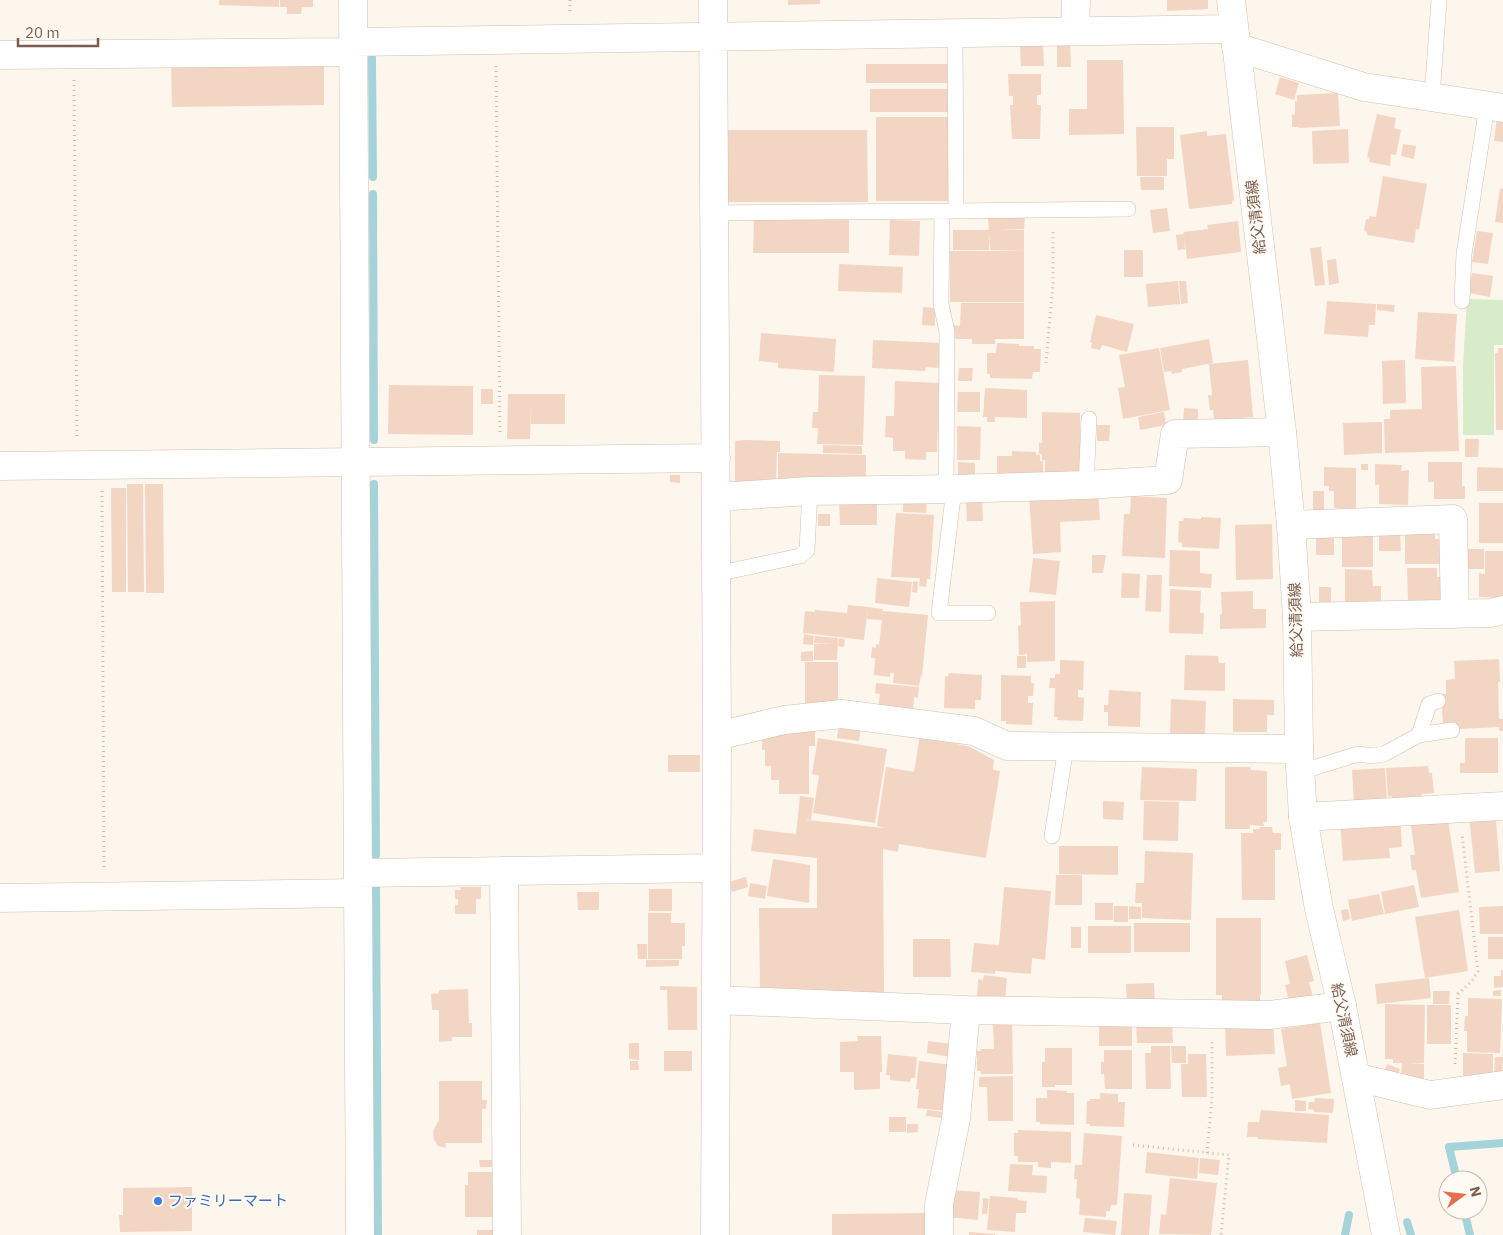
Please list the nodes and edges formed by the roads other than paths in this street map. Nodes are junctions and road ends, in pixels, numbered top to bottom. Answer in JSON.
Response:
{"nodes":[{"id":1,"x":353,"y":0,"type":"edge"},
{"id":2,"x":713,"y":0,"type":"edge"},
{"id":3,"x":1076,"y":0,"type":"edge"},
{"id":4,"x":1231,"y":0,"type":"edge"},
{"id":5,"x":1440,"y":0,"type":"edge"},
{"id":6,"x":1075,"y":32,"type":"junction"},
{"id":7,"x":955,"y":34,"type":"junction"},
{"id":8,"x":713,"y":37,"type":"junction"},
{"id":9,"x":1234,"y":38,"type":"junction"},
{"id":10,"x":353,"y":47,"type":"junction"},
{"id":11,"x":0,"y":56,"type":"edge"},
{"id":12,"x":1432,"y":97,"type":"junction"},
{"id":13,"x":1495,"y":107,"type":"edge"},
{"id":14,"x":1128,"y":209,"type":"dead end"},
{"id":15,"x":949,"y":211,"type":"junction"},
{"id":16,"x":715,"y":213,"type":"junction"},
{"id":17,"x":1462,"y":301,"type":"dead end"},
{"id":18,"x":1089,"y":419,"type":"dead end"},
{"id":19,"x":1282,"y":432,"type":"junction"},
{"id":20,"x":716,"y":458,"type":"junction"},
{"id":21,"x":355,"y":462,"type":"junction"},
{"id":22,"x":0,"y":466,"type":"edge"},
{"id":23,"x":1086,"y":485,"type":"junction"},
{"id":24,"x":950,"y":489,"type":"junction"},
{"id":25,"x":810,"y":491,"type":"junction"},
{"id":26,"x":716,"y":497,"type":"junction"},
{"id":27,"x":1291,"y":525,"type":"junction"},
{"id":28,"x":716,"y":574,"type":"junction"},
{"id":29,"x":1503,"y":610,"type":"edge"},
{"id":30,"x":988,"y":613,"type":"dead end"},
{"id":31,"x":1455,"y":614,"type":"junction"},
{"id":32,"x":1296,"y":617,"type":"junction"},
{"id":33,"x":1438,"y":701,"type":"dead end"},
{"id":34,"x":1452,"y":730,"type":"dead end"},
{"id":35,"x":1419,"y":735,"type":"junction"},
{"id":36,"x":717,"y":736,"type":"junction"},
{"id":37,"x":1066,"y":747,"type":"junction"},
{"id":38,"x":1300,"y":761,"type":"junction"},
{"id":39,"x":1503,"y":806,"type":"edge"},
{"id":40,"x":1303,"y":817,"type":"junction"},
{"id":41,"x":1052,"y":836,"type":"dead end"},
{"id":42,"x":716,"y":868,"type":"junction"},
{"id":43,"x":504,"y":871,"type":"junction"},
{"id":44,"x":358,"y":883,"type":"junction"},
{"id":45,"x":0,"y":898,"type":"edge"},
{"id":46,"x":716,"y":1000,"type":"junction"},
{"id":47,"x":1342,"y":1006,"type":"junction"},
{"id":48,"x":966,"y":1010,"type":"junction"},
{"id":49,"x":1356,"y":1077,"type":"junction"},
{"id":50,"x":1503,"y":1085,"type":"edge"},
{"id":51,"x":360,"y":1235,"type":"edge"},
{"id":52,"x":507,"y":1235,"type":"edge"},
{"id":53,"x":715,"y":1235,"type":"edge"},
{"id":54,"x":939,"y":1235,"type":"edge"},
{"id":55,"x":1386,"y":1235,"type":"edge"}],
"edges":[{"from":1,"to":10,"type":"street"},
{"from":2,"to":8,"type":"street"},
{"from":3,"to":6,"type":"street"},
{"from":4,"to":9,"type":"street","name":"給父清須線"},
{"from":5,"to":12,"type":"lane"},
{"from":6,"to":7,"type":"street"},
{"from":6,"to":9,"type":"street"},
{"from":7,"to":8,"type":"street"},
{"from":7,"to":15,"type":"lane"},
{"from":8,"to":10,"type":"street"},
{"from":8,"to":16,"type":"street"},
{"from":9,"to":12,"type":"street"},
{"from":9,"to":19,"type":"street","name":"給父清須線"},
{"from":10,"to":11,"type":"street"},
{"from":10,"to":21,"type":"street"},
{"from":12,"to":13,"type":"street"},
{"from":13,"to":17,"type":"lane"},
{"from":14,"to":15,"type":"lane"},
{"from":15,"to":16,"type":"lane"},
{"from":15,"to":24,"type":"lane"},
{"from":16,"to":20,"type":"street"},
{"from":18,"to":23,"type":"lane"},
{"from":19,"to":23,"type":"street"},
{"from":19,"to":27,"type":"street","name":"給父清須線"},
{"from":20,"to":21,"type":"street"},
{"from":20,"to":26,"type":"street"},
{"from":21,"to":22,"type":"street"},
{"from":21,"to":44,"type":"street"},
{"from":23,"to":24,"type":"street"},
{"from":24,"to":25,"type":"street"},
{"from":24,"to":30,"type":"lane"},
{"from":25,"to":26,"type":"street"},
{"from":25,"to":28,"type":"lane"},
{"from":26,"to":28,"type":"street"},
{"from":27,"to":31,"type":"street"},
{"from":27,"to":32,"type":"street","name":"給父清須線"},
{"from":28,"to":36,"type":"street"},
{"from":29,"to":31,"type":"street"},
{"from":31,"to":32,"type":"street"},
{"from":32,"to":38,"type":"street","name":"給父清須線"},
{"from":33,"to":35,"type":"lane"},
{"from":34,"to":35,"type":"lane"},
{"from":35,"to":38,"type":"lane"},
{"from":36,"to":37,"type":"street"},
{"from":36,"to":42,"type":"street"},
{"from":37,"to":38,"type":"street"},
{"from":37,"to":41,"type":"lane"},
{"from":38,"to":40,"type":"street","name":"給父清須線"},
{"from":39,"to":40,"type":"street"},
{"from":40,"to":47,"type":"street","name":"給父清須線"},
{"from":42,"to":43,"type":"street"},
{"from":42,"to":46,"type":"street"},
{"from":43,"to":44,"type":"street"},
{"from":43,"to":52,"type":"street"},
{"from":44,"to":45,"type":"street"},
{"from":44,"to":51,"type":"street"},
{"from":46,"to":48,"type":"street"},
{"from":46,"to":53,"type":"street"},
{"from":47,"to":48,"type":"street"},
{"from":47,"to":49,"type":"street","name":"給父清須線"},
{"from":48,"to":54,"type":"street"},
{"from":49,"to":50,"type":"street"},
{"from":49,"to":55,"type":"street","name":"給父清須線"}]}
